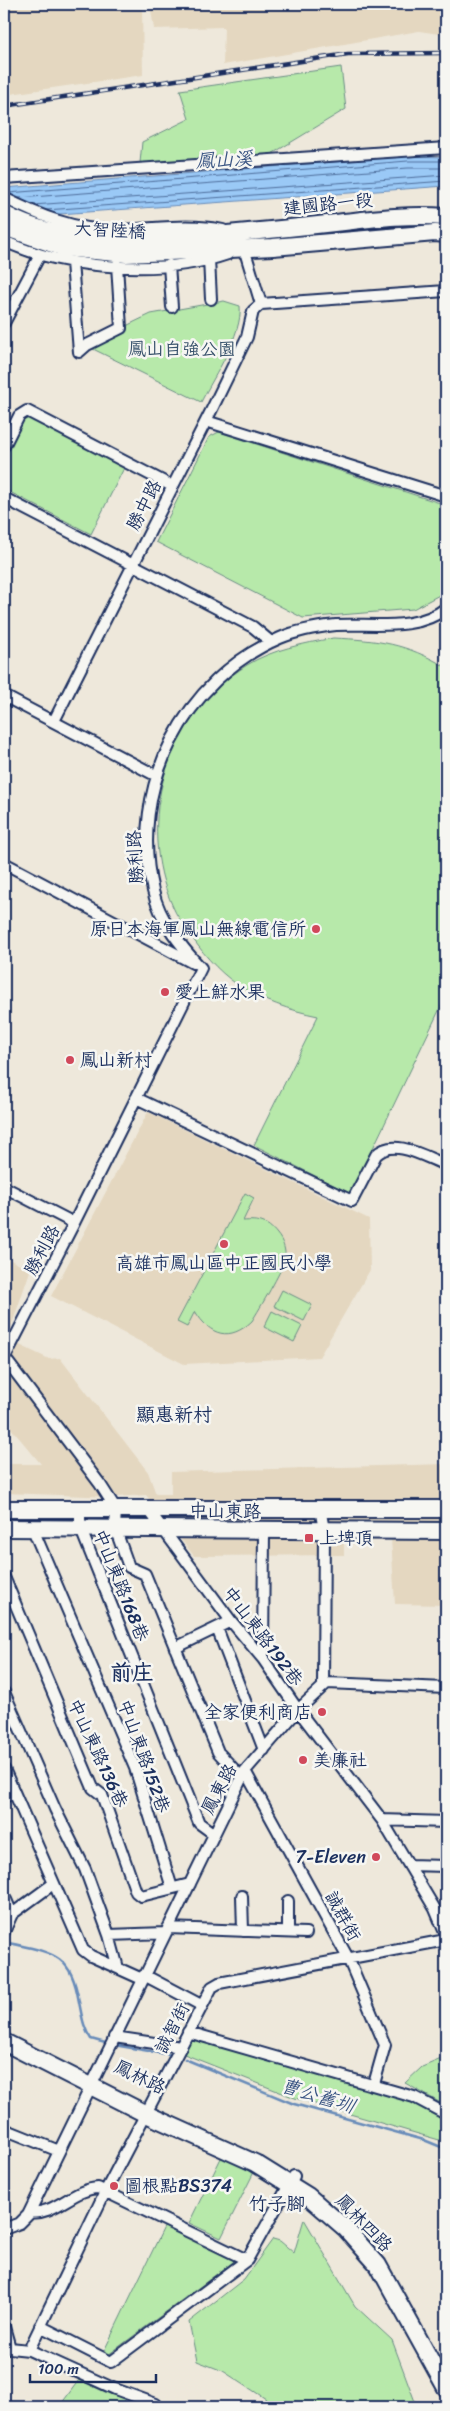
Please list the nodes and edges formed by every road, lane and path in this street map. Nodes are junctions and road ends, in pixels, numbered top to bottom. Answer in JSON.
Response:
{"nodes":[{"id":1,"x":446,"y":148,"type":"edge"},
{"id":2,"x":4,"y":178,"type":"edge"},
{"id":3,"x":4,"y":198,"type":"edge"},
{"id":4,"x":4,"y":214,"type":"edge"},
{"id":5,"x":446,"y":217,"type":"edge"},
{"id":6,"x":4,"y":227,"type":"edge"},
{"id":7,"x":446,"y":234,"type":"edge"},
{"id":8,"x":242,"y":241,"type":"junction"},
{"id":9,"x":4,"y":242,"type":"edge"},
{"id":10,"x":213,"y":248,"type":"junction"},
{"id":11,"x":40,"y":255,"type":"junction"},
{"id":12,"x":72,"y":262,"type":"junction"},
{"id":13,"x":170,"y":265,"type":"junction"},
{"id":14,"x":117,"y":266,"type":"junction"},
{"id":15,"x":446,"y":291,"type":"edge"},
{"id":16,"x":211,"y":299,"type":"dead end"},
{"id":17,"x":260,"y":304,"type":"junction"},
{"id":18,"x":172,"y":307,"type":"dead end"},
{"id":19,"x":4,"y":323,"type":"edge"},
{"id":20,"x":206,"y":421,"type":"junction"},
{"id":21,"x":4,"y":446,"type":"edge"},
{"id":22,"x":172,"y":486,"type":"junction"},
{"id":23,"x":446,"y":496,"type":"edge"},
{"id":24,"x":4,"y":498,"type":"edge"},
{"id":25,"x":133,"y":564,"type":"junction"},
{"id":26,"x":446,"y":608,"type":"edge"},
{"id":27,"x":271,"y":642,"type":"junction"},
{"id":28,"x":4,"y":696,"type":"edge"},
{"id":29,"x":54,"y":722,"type":"junction"},
{"id":30,"x":158,"y":776,"type":"junction"},
{"id":31,"x":4,"y":863,"type":"edge"},
{"id":32,"x":201,"y":968,"type":"junction"},
{"id":33,"x":136,"y":1098,"type":"junction"},
{"id":34,"x":446,"y":1165,"type":"edge"},
{"id":35,"x":4,"y":1187,"type":"edge"},
{"id":36,"x":74,"y":1223,"type":"junction"},
{"id":37,"x":4,"y":1358,"type":"edge"},
{"id":38,"x":80,"y":1508,"type":"junction"},
{"id":39,"x":320,"y":1508,"type":"junction"},
{"id":40,"x":4,"y":1509,"type":"edge"},
{"id":41,"x":148,"y":1509,"type":"junction"},
{"id":42,"x":446,"y":1509,"type":"edge"},
{"id":43,"x":116,"y":1510,"type":"junction"},
{"id":44,"x":32,"y":1527,"type":"junction"},
{"id":45,"x":80,"y":1527,"type":"junction"},
{"id":46,"x":4,"y":1528,"type":"edge"},
{"id":47,"x":115,"y":1528,"type":"junction"},
{"id":48,"x":163,"y":1530,"type":"junction"},
{"id":49,"x":324,"y":1530,"type":"junction"},
{"id":50,"x":264,"y":1531,"type":"junction"},
{"id":51,"x":446,"y":1531,"type":"edge"},
{"id":52,"x":4,"y":1577,"type":"edge"},
{"id":53,"x":231,"y":1621,"type":"junction"},
{"id":54,"x":217,"y":1628,"type":"junction"},
{"id":55,"x":175,"y":1648,"type":"junction"},
{"id":56,"x":263,"y":1659,"type":"junction"},
{"id":57,"x":323,"y":1686,"type":"junction"},
{"id":58,"x":446,"y":1688,"type":"edge"},
{"id":59,"x":4,"y":1692,"type":"edge"},
{"id":60,"x":298,"y":1710,"type":"junction"},
{"id":61,"x":264,"y":1750,"type":"junction"},
{"id":62,"x":4,"y":1769,"type":"edge"},
{"id":63,"x":243,"y":1775,"type":"junction"},
{"id":64,"x":9,"y":1795,"type":"edge"},
{"id":65,"x":382,"y":1820,"type":"junction"},
{"id":66,"x":446,"y":1822,"type":"edge"},
{"id":67,"x":214,"y":1834,"type":"junction"},
{"id":68,"x":409,"y":1865,"type":"junction"},
{"id":69,"x":446,"y":1866,"type":"edge"},
{"id":70,"x":53,"y":1884,"type":"junction"},
{"id":71,"x":190,"y":1884,"type":"junction"},
{"id":72,"x":172,"y":1888,"type":"junction"},
{"id":73,"x":4,"y":1895,"type":"edge"},
{"id":74,"x":242,"y":1896,"type":"dead end"},
{"id":75,"x":288,"y":1901,"type":"dead end"},
{"id":76,"x":12,"y":1914,"type":"junction"},
{"id":77,"x":442,"y":1920,"type":"edge"},
{"id":78,"x":166,"y":1930,"type":"junction"},
{"id":79,"x":242,"y":1931,"type":"junction"},
{"id":80,"x":4,"y":1932,"type":"edge"},
{"id":81,"x":288,"y":1932,"type":"junction"},
{"id":82,"x":306,"y":1933,"type":"dead end"},
{"id":83,"x":109,"y":1936,"type":"junction"},
{"id":84,"x":446,"y":1936,"type":"edge"},
{"id":85,"x":446,"y":1940,"type":"edge"},
{"id":86,"x":348,"y":1958,"type":"junction"},
{"id":87,"x":118,"y":1968,"type":"junction"},
{"id":88,"x":143,"y":1977,"type":"junction"},
{"id":89,"x":201,"y":2005,"type":"junction"},
{"id":90,"x":4,"y":2032,"type":"edge"},
{"id":91,"x":188,"y":2032,"type":"junction"},
{"id":92,"x":114,"y":2037,"type":"junction"},
{"id":93,"x":4,"y":2042,"type":"edge"},
{"id":94,"x":181,"y":2047,"type":"junction"},
{"id":95,"x":93,"y":2081,"type":"junction"},
{"id":96,"x":374,"y":2084,"type":"junction"},
{"id":97,"x":148,"y":2109,"type":"junction"},
{"id":98,"x":446,"y":2114,"type":"edge"},
{"id":99,"x":4,"y":2129,"type":"edge"},
{"id":100,"x":59,"y":2151,"type":"junction"},
{"id":101,"x":257,"y":2159,"type":"joint"},
{"id":102,"x":292,"y":2180,"type":"junction"},
{"id":103,"x":106,"y":2190,"type":"junction"},
{"id":104,"x":30,"y":2212,"type":"junction"},
{"id":105,"x":4,"y":2229,"type":"edge"},
{"id":106,"x":247,"y":2260,"type":"junction"},
{"id":107,"x":40,"y":2326,"type":"junction"},
{"id":108,"x":4,"y":2327,"type":"edge"},
{"id":109,"x":7,"y":2350,"type":"edge"},
{"id":110,"x":29,"y":2350,"type":"junction"},
{"id":111,"x":446,"y":2369,"type":"edge"},
{"id":112,"x":446,"y":2388,"type":"edge"},
{"id":113,"x":156,"y":2404,"type":"dead end"}],
"edges":[{"from":1,"to":2,"type":"street"},
{"from":3,"to":8,"type":"street"},
{"from":4,"to":10,"type":"main road","name":"大智陸橋"},
{"from":5,"to":8,"type":"main road","name":"建國路一段"},
{"from":6,"to":10,"type":"main road","name":"大智陸橋"},
{"from":7,"to":8,"type":"main road","name":"建國路一段"},
{"from":8,"to":10,"type":"main road","name":"建國路一段"},
{"from":8,"to":10,"type":"street"},
{"from":8,"to":17,"type":"street"},
{"from":9,"to":11,"type":"street"},
{"from":10,"to":13,"type":"street"},
{"from":10,"to":16,"type":"street"},
{"from":11,"to":12,"type":"street"},
{"from":11,"to":19,"type":"street"},
{"from":12,"to":14,"type":"street"},
{"from":12,"to":14,"type":"street"},
{"from":13,"to":14,"type":"street"},
{"from":13,"to":18,"type":"street"},
{"from":15,"to":17,"type":"street"},
{"from":17,"to":20,"type":"street","name":"勝中路"},
{"from":20,"to":22,"type":"street","name":"勝中路"},
{"from":20,"to":23,"type":"street"},
{"from":21,"to":22,"type":"street"},
{"from":22,"to":25,"type":"street","name":"勝中路"},
{"from":24,"to":25,"type":"street"},
{"from":25,"to":27,"type":"street"},
{"from":25,"to":29,"type":"street","name":"勝中路"},
{"from":26,"to":27,"type":"street","name":"勝利路"},
{"from":27,"to":30,"type":"street","name":"勝利路"},
{"from":28,"to":29,"type":"street"},
{"from":29,"to":30,"type":"street"},
{"from":30,"to":32,"type":"street","name":"勝利路"},
{"from":31,"to":32,"type":"street"},
{"from":32,"to":33,"type":"street","name":"勝利路"},
{"from":33,"to":34,"type":"street"},
{"from":33,"to":36,"type":"street","name":"勝利路"},
{"from":35,"to":36,"type":"street"},
{"from":36,"to":37,"type":"street","name":"勝利路"},
{"from":37,"to":43,"type":"street"},
{"from":38,"to":40,"type":"main road","name":"中山東路"},
{"from":38,"to":43,"type":"main road","name":"中山東路"},
{"from":38,"to":45,"type":"street","name":"中山東路168巷"},
{"from":39,"to":41,"type":"main road","name":"中山東路"},
{"from":39,"to":42,"type":"main road","name":"中山東路"},
{"from":39,"to":49,"type":"street"},
{"from":41,"to":43,"type":"main road","name":"中山東路"},
{"from":41,"to":48,"type":"street","name":"中山東路192巷"},
{"from":43,"to":47,"type":"street"},
{"from":44,"to":45,"type":"main road","name":"中山東路"},
{"from":44,"to":46,"type":"main road","name":"中山東路"},
{"from":44,"to":72,"type":"street","name":"中山東路152巷"},
{"from":45,"to":47,"type":"main road","name":"中山東路"},
{"from":45,"to":67,"type":"street","name":"中山東路168巷"},
{"from":47,"to":48,"type":"main road","name":"中山東路"},
{"from":47,"to":55,"type":"street","name":"誠群街"},
{"from":48,"to":50,"type":"main road","name":"中山東路"},
{"from":48,"to":53,"type":"street","name":"中山東路192巷"},
{"from":49,"to":50,"type":"main road","name":"中山東路"},
{"from":49,"to":51,"type":"main road","name":"中山東路"},
{"from":49,"to":57,"type":"street"},
{"from":50,"to":56,"type":"street"},
{"from":52,"to":72,"type":"street","name":"中山東路136巷"},
{"from":53,"to":54,"type":"street"},
{"from":53,"to":56,"type":"street","name":"中山東路192巷"},
{"from":54,"to":55,"type":"street"},
{"from":54,"to":61,"type":"street"},
{"from":55,"to":63,"type":"street","name":"誠群街"},
{"from":56,"to":60,"type":"street","name":"中山東路192巷"},
{"from":57,"to":58,"type":"street"},
{"from":57,"to":60,"type":"street","name":"鳳東路"},
{"from":59,"to":83,"type":"street"},
{"from":60,"to":61,"type":"street","name":"鳳東路"},
{"from":60,"to":65,"type":"street","name":"中山東路192巷"},
{"from":61,"to":63,"type":"street","name":"鳳東路"},
{"from":62,"to":64,"type":"street"},
{"from":63,"to":67,"type":"street","name":"鳳東路"},
{"from":63,"to":86,"type":"street","name":"誠群街"},
{"from":64,"to":70,"type":"street"},
{"from":65,"to":66,"type":"street"},
{"from":65,"to":68,"type":"street","name":"中山東路192巷"},
{"from":67,"to":71,"type":"street","name":"鳳東路"},
{"from":68,"to":69,"type":"street"},
{"from":68,"to":77,"type":"street","name":"中山東路192巷"},
{"from":70,"to":76,"type":"street"},
{"from":70,"to":87,"type":"street"},
{"from":71,"to":72,"type":"street","name":"中山東路136巷"},
{"from":71,"to":78,"type":"street","name":"鳳東路"},
{"from":73,"to":76,"type":"street"},
{"from":74,"to":79,"type":"street"},
{"from":75,"to":81,"type":"street"},
{"from":76,"to":80,"type":"street"},
{"from":77,"to":84,"type":"street","name":"中山東路192巷"},
{"from":78,"to":79,"type":"street"},
{"from":78,"to":83,"type":"street"},
{"from":78,"to":88,"type":"street","name":"鳳東路"},
{"from":79,"to":81,"type":"street"},
{"from":81,"to":82,"type":"street"},
{"from":83,"to":87,"type":"street"},
{"from":85,"to":86,"type":"street","name":"誠智街"},
{"from":86,"to":89,"type":"street","name":"誠智街"},
{"from":86,"to":96,"type":"street","name":"誠群街"},
{"from":87,"to":88,"type":"street"},
{"from":88,"to":89,"type":"street"},
{"from":88,"to":92,"type":"street","name":"鳳東路"},
{"from":89,"to":91,"type":"street","name":"誠智街"},
{"from":90,"to":95,"type":"main road","name":"鳳林路"},
{"from":91,"to":94,"type":"street","name":"誠智街"},
{"from":91,"to":96,"type":"street"},
{"from":92,"to":94,"type":"street"},
{"from":92,"to":95,"type":"street","name":"鳳東路"},
{"from":93,"to":95,"type":"main road","name":"鳳林路"},
{"from":94,"to":97,"type":"street","name":"誠智街"},
{"from":95,"to":97,"type":"main road","name":"鳳林路"},
{"from":95,"to":100,"type":"street"},
{"from":96,"to":98,"type":"street"},
{"from":97,"to":101,"type":"main road","name":"鳳林路"},
{"from":97,"to":103,"type":"street","name":"誠智街"},
{"from":99,"to":100,"type":"street"},
{"from":100,"to":104,"type":"street"},
{"from":101,"to":102,"type":"main road","name":"鳳林四路"},
{"from":102,"to":106,"type":"street"},
{"from":102,"to":111,"type":"main road","name":"鳳林四路"},
{"from":102,"to":112,"type":"main road","name":"鳳林四路"},
{"from":103,"to":104,"type":"street"},
{"from":103,"to":106,"type":"street"},
{"from":103,"to":107,"type":"street","name":"誠智街"},
{"from":104,"to":105,"type":"street"},
{"from":106,"to":107,"type":"street"},
{"from":107,"to":110,"type":"street","name":"誠智街"},
{"from":108,"to":109,"type":"street"},
{"from":109,"to":110,"type":"street"},
{"from":110,"to":113,"type":"street"}]}
